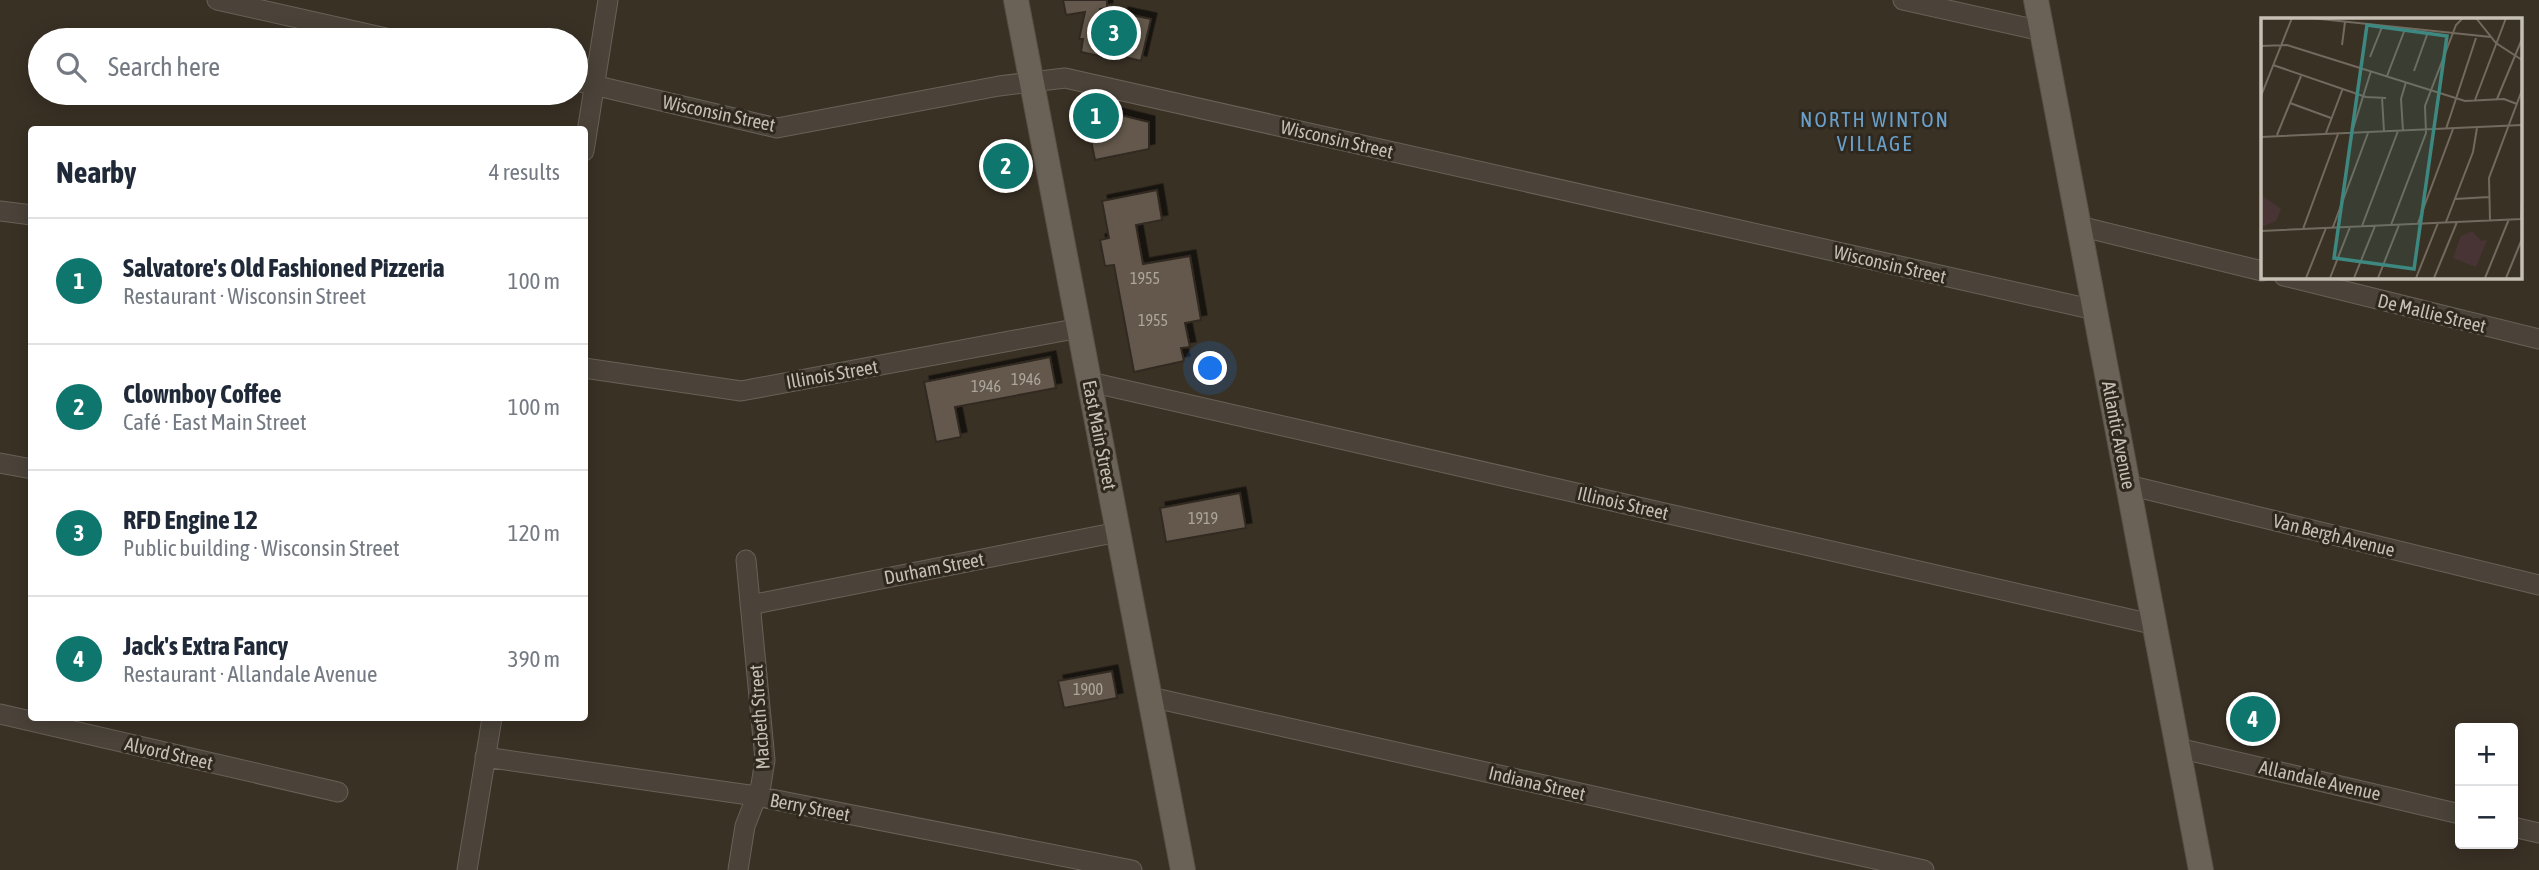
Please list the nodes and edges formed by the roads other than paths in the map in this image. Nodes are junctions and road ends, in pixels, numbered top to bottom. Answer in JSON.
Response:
{"nodes":[{"id":1,"x":217,"y":0,"type":"edge"},
{"id":2,"x":608,"y":0,"type":"edge"},
{"id":3,"x":1016,"y":0,"type":"edge"},
{"id":4,"x":1903,"y":0,"type":"edge"},
{"id":5,"x":2036,"y":0,"type":"edge"},
{"id":6,"x":342,"y":28,"type":"edge"},
{"id":7,"x":2042,"y":31,"type":"junction"},
{"id":8,"x":588,"y":72,"type":"edge"},
{"id":9,"x":1032,"y":80,"type":"junction"},
{"id":10,"x":588,"y":84,"type":"edge"},
{"id":11,"x":585,"y":105,"type":"edge"},
{"id":12,"x":584,"y":126,"type":"edge"},
{"id":13,"x":0,"y":211,"type":"edge"},
{"id":14,"x":28,"y":214,"type":"edge"},
{"id":15,"x":2080,"y":226,"type":"junction"},
{"id":16,"x":2261,"y":271,"type":"edge"},
{"id":17,"x":2292,"y":278,"type":"edge"},
{"id":18,"x":2095,"y":310,"type":"junction"},
{"id":19,"x":1080,"y":328,"type":"junction"},
{"id":20,"x":2539,"y":339,"type":"edge"},
{"id":21,"x":588,"y":369,"type":"edge"},
{"id":22,"x":1090,"y":382,"type":"junction"},
{"id":23,"x":0,"y":463,"type":"edge"},
{"id":24,"x":28,"y":468,"type":"edge"},
{"id":25,"x":2129,"y":485,"type":"junction"},
{"id":26,"x":1118,"y":532,"type":"junction"},
{"id":27,"x":746,"y":560,"type":"dead end"},
{"id":28,"x":2539,"y":585,"type":"edge"},
{"id":29,"x":750,"y":605,"type":"junction"},
{"id":30,"x":2156,"y":625,"type":"junction"},
{"id":31,"x":1150,"y":696,"type":"junction"},
{"id":32,"x":0,"y":714,"type":"edge"},
{"id":33,"x":28,"y":720,"type":"edge"},
{"id":34,"x":30,"y":721,"type":"edge"},
{"id":35,"x":491,"y":721,"type":"edge"},
{"id":36,"x":2178,"y":748,"type":"junction"},
{"id":37,"x":485,"y":757,"type":"junction"},
{"id":38,"x":338,"y":792,"type":"dead end"},
{"id":39,"x":755,"y":796,"type":"junction"},
{"id":40,"x":2455,"y":813,"type":"edge"},
{"id":41,"x":2518,"y":828,"type":"edge"},
{"id":42,"x":2539,"y":833,"type":"edge"},
{"id":43,"x":467,"y":870,"type":"edge"},
{"id":44,"x":738,"y":870,"type":"edge"},
{"id":45,"x":1132,"y":870,"type":"edge"},
{"id":46,"x":1183,"y":870,"type":"edge"},
{"id":47,"x":1924,"y":870,"type":"edge"},
{"id":48,"x":2201,"y":870,"type":"edge"}],
"edges":[{"from":1,"to":6,"type":"street"},
{"from":2,"to":8,"type":"street"},
{"from":3,"to":9,"type":"main road","name":"East Main Street"},
{"from":4,"to":7,"type":"street"},
{"from":5,"to":7,"type":"main road","name":"Atlantic Avenue"},
{"from":7,"to":15,"type":"main road","name":"Atlantic Avenue"},
{"from":9,"to":10,"type":"street","name":"Wisconsin Street"},
{"from":9,"to":18,"type":"street","name":"Wisconsin Street"},
{"from":9,"to":19,"type":"main road","name":"East Main Street"},
{"from":11,"to":12,"type":"street"},
{"from":13,"to":14,"type":"street"},
{"from":15,"to":16,"type":"street"},
{"from":15,"to":18,"type":"main road","name":"Atlantic Avenue"},
{"from":17,"to":20,"type":"street","name":"De Mallie Street"},
{"from":18,"to":25,"type":"main road","name":"Atlantic Avenue"},
{"from":19,"to":21,"type":"street","name":"Illinois Street"},
{"from":19,"to":22,"type":"main road","name":"East Main Street"},
{"from":22,"to":26,"type":"main road","name":"East Main Street"},
{"from":22,"to":30,"type":"street","name":"Illinois Street"},
{"from":23,"to":24,"type":"street"},
{"from":25,"to":28,"type":"street","name":"Van Bergh Avenue"},
{"from":25,"to":30,"type":"main road","name":"Atlantic Avenue"},
{"from":26,"to":29,"type":"street","name":"Durham Street"},
{"from":26,"to":31,"type":"main road","name":"East Main Street"},
{"from":27,"to":29,"type":"street","name":"Macbeth Street"},
{"from":29,"to":39,"type":"street","name":"Macbeth Street"},
{"from":30,"to":36,"type":"main road","name":"Atlantic Avenue"},
{"from":31,"to":46,"type":"main road","name":"East Main Street"},
{"from":31,"to":47,"type":"street","name":"Indiana Street"},
{"from":32,"to":33,"type":"street","name":"Alvord Street"},
{"from":34,"to":38,"type":"street","name":"Alvord Street"},
{"from":35,"to":37,"type":"street"},
{"from":36,"to":40,"type":"street","name":"Allandale Avenue"},
{"from":36,"to":48,"type":"main road","name":"Atlantic Avenue"},
{"from":37,"to":39,"type":"street","name":"Berry Street"},
{"from":37,"to":43,"type":"street"},
{"from":39,"to":44,"type":"street","name":"Macbeth Street"},
{"from":39,"to":45,"type":"street","name":"Berry Street"},
{"from":41,"to":42,"type":"street"}]}
